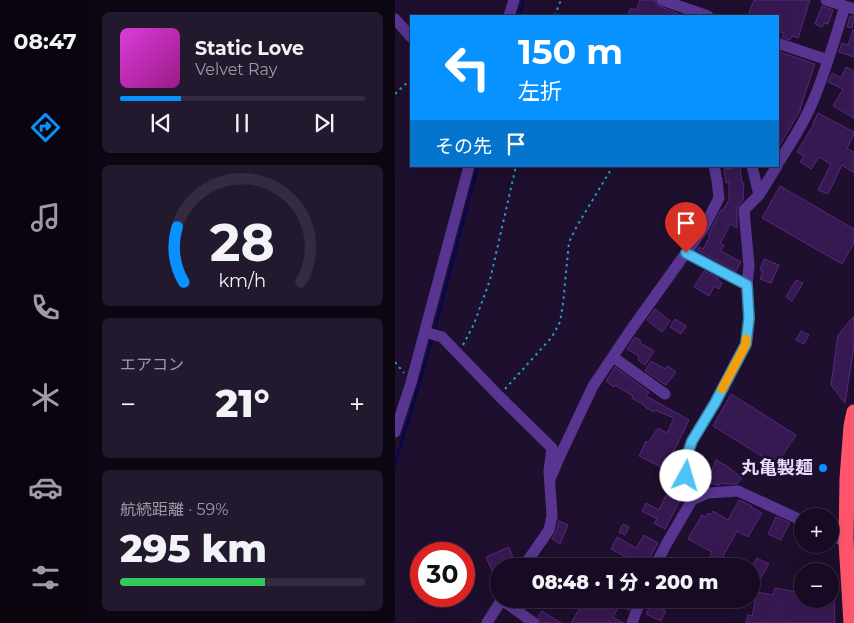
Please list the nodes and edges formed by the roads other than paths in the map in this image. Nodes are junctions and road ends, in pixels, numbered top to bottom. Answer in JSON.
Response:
{"nodes":[{"id":1,"x":514,"y":0,"type":"edge"},
{"id":2,"x":662,"y":0,"type":"edge"},
{"id":3,"x":826,"y":0,"type":"edge"},
{"id":4,"x":849,"y":7,"type":"edge"},
{"id":5,"x":685,"y":13,"type":"edge"},
{"id":6,"x":509,"y":15,"type":"edge"},
{"id":7,"x":700,"y":15,"type":"edge"},
{"id":8,"x":395,"y":19,"type":"edge"},
{"id":9,"x":410,"y":36,"type":"edge"},
{"id":10,"x":779,"y":44,"type":"edge"},
{"id":11,"x":828,"y":60,"type":"junction"},
{"id":12,"x":779,"y":163,"type":"edge"},
{"id":13,"x":469,"y":167,"type":"edge"},
{"id":14,"x":714,"y":167,"type":"edge"},
{"id":15,"x":752,"y":167,"type":"edge"},
{"id":16,"x":776,"y":167,"type":"edge"},
{"id":17,"x":759,"y":195,"type":"junction"},
{"id":18,"x":686,"y":253,"type":"junction"},
{"id":19,"x":747,"y":285,"type":"junction"},
{"id":20,"x":427,"y":332,"type":"junction"},
{"id":21,"x":613,"y":357,"type":"junction"},
{"id":22,"x":665,"y":394,"type":"dead end"},
{"id":23,"x":853,"y":422,"type":"edge"},
{"id":24,"x":395,"y":432,"type":"edge"},
{"id":25,"x":550,"y":479,"type":"junction"},
{"id":26,"x":692,"y":500,"type":"junction"},
{"id":27,"x":794,"y":517,"type":"edge"},
{"id":28,"x":850,"y":544,"type":"edge"},
{"id":29,"x":530,"y":558,"type":"edge"},
{"id":30,"x":659,"y":558,"type":"edge"},
{"id":31,"x":496,"y":608,"type":"edge"},
{"id":32,"x":514,"y":608,"type":"edge"},
{"id":33,"x":638,"y":608,"type":"edge"},
{"id":34,"x":487,"y":623,"type":"edge"},
{"id":35,"x":534,"y":623,"type":"edge"},
{"id":36,"x":632,"y":623,"type":"edge"},
{"id":37,"x":851,"y":623,"type":"edge"}],
"edges":[{"from":1,"to":6,"type":"street"},
{"from":2,"to":5,"type":"street"},
{"from":3,"to":4,"type":"street"},
{"from":4,"to":11,"type":"street"},
{"from":5,"to":7,"type":"street"},
{"from":8,"to":9,"type":"street"},
{"from":10,"to":11,"type":"street"},
{"from":11,"to":12,"type":"street"},
{"from":13,"to":20,"type":"street"},
{"from":14,"to":18,"type":"street"},
{"from":15,"to":17,"type":"street"},
{"from":16,"to":17,"type":"street"},
{"from":17,"to":19,"type":"street"},
{"from":18,"to":19,"type":"street"},
{"from":18,"to":21,"type":"street"},
{"from":19,"to":26,"type":"street"},
{"from":20,"to":24,"type":"street"},
{"from":20,"to":25,"type":"street"},
{"from":21,"to":22,"type":"street"},
{"from":21,"to":25,"type":"street"},
{"from":23,"to":28,"type":"highway"},
{"from":25,"to":29,"type":"street"},
{"from":26,"to":27,"type":"street"},
{"from":26,"to":30,"type":"street"},
{"from":28,"to":37,"type":"highway"},
{"from":31,"to":34,"type":"street"},
{"from":32,"to":35,"type":"street"},
{"from":33,"to":36,"type":"street"}]}
